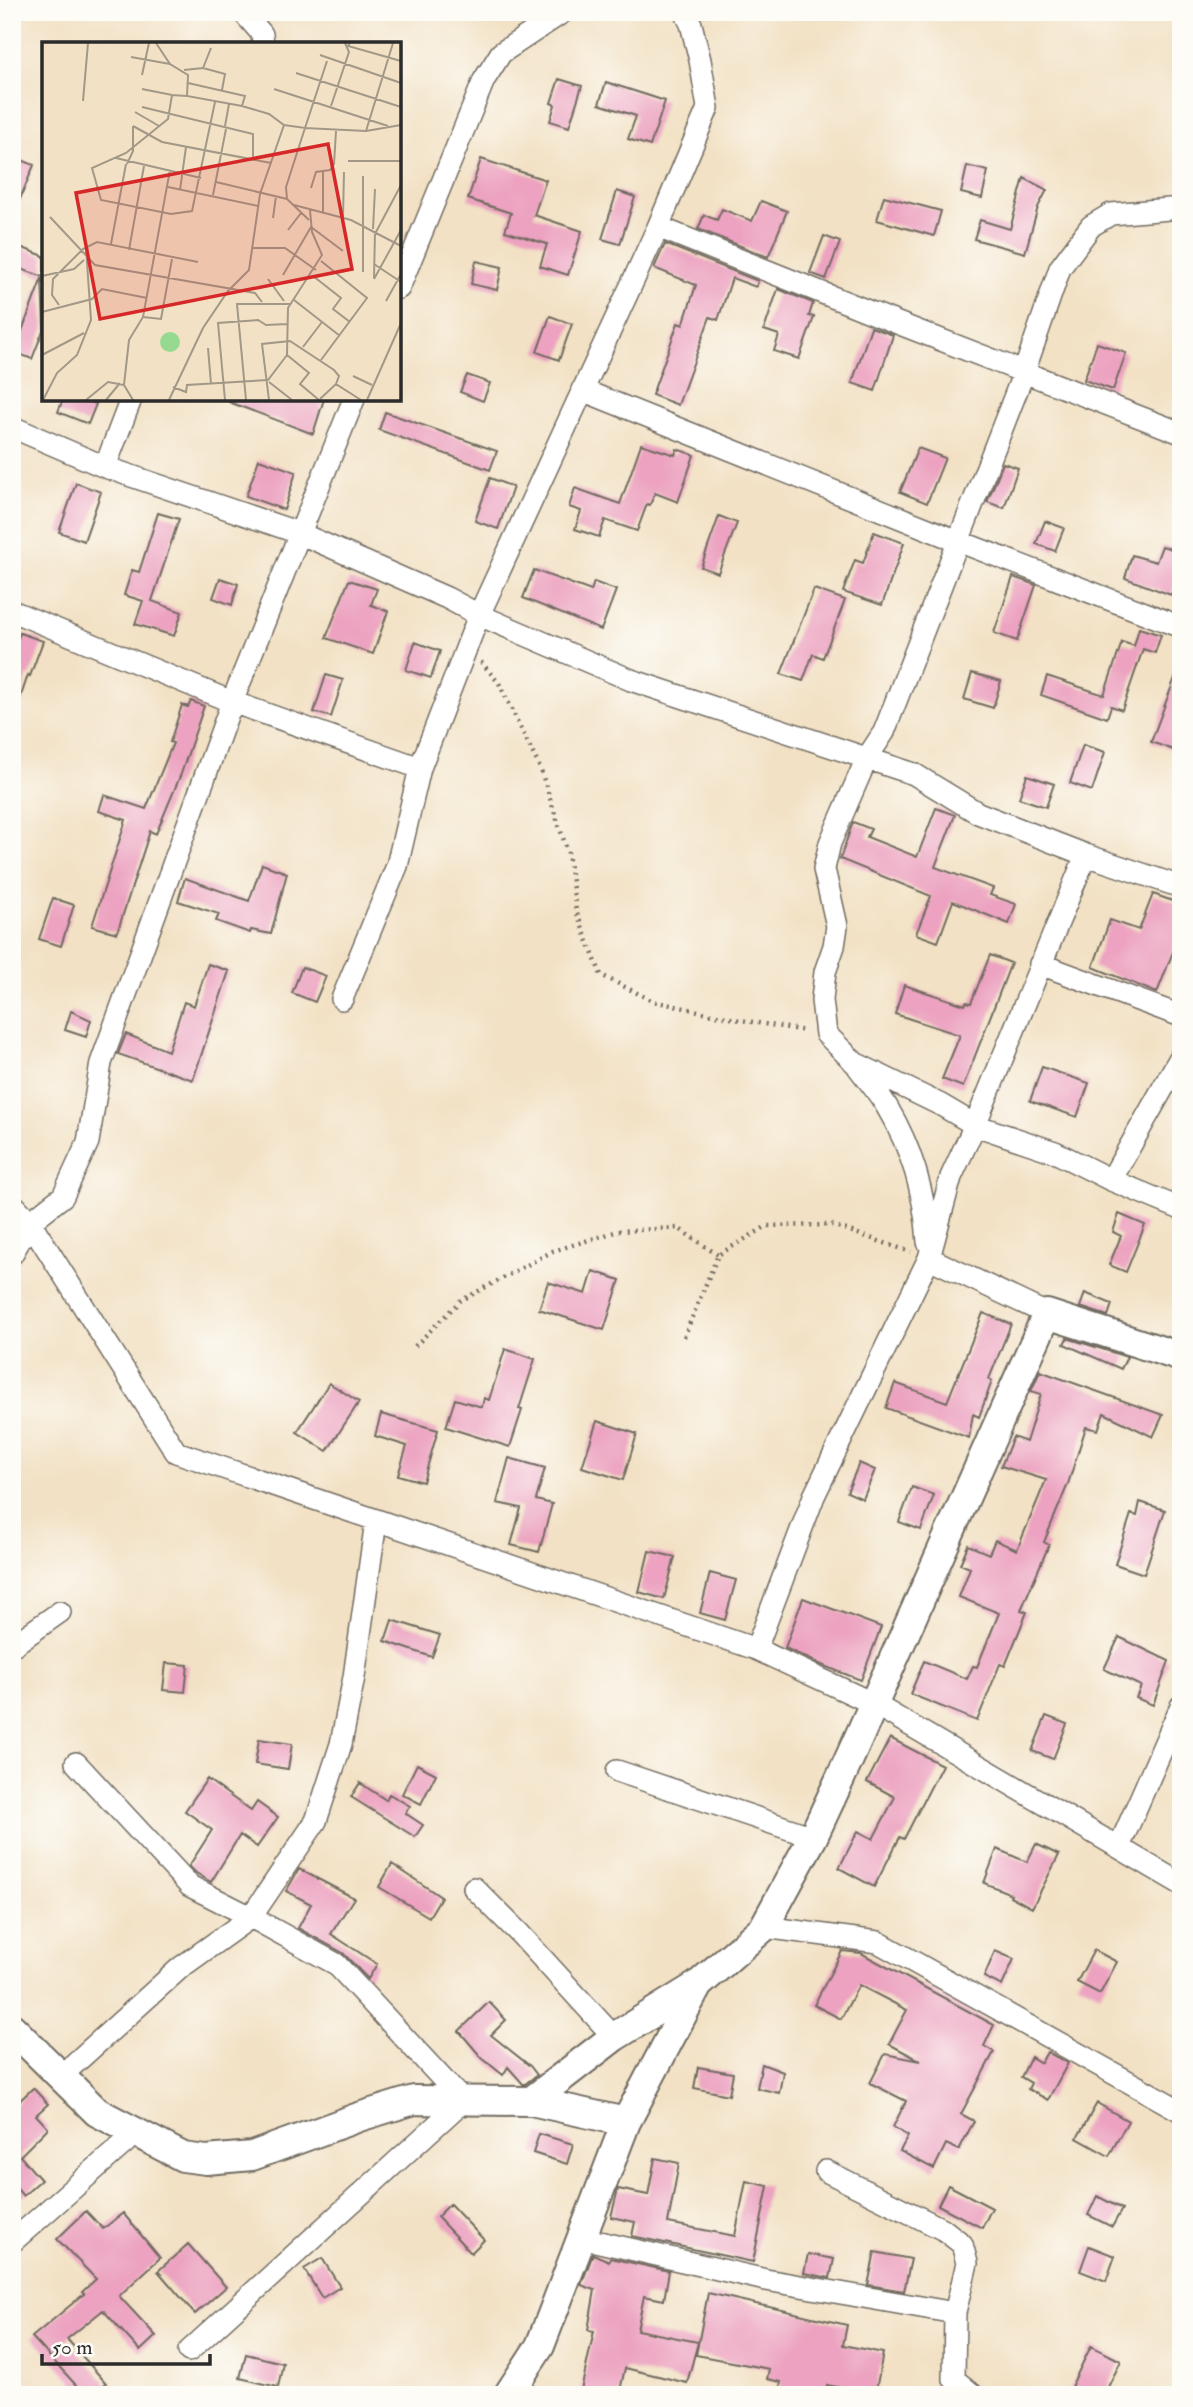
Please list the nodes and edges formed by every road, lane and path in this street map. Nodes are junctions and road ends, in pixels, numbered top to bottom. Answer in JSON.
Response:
{"nodes":[{"id":1,"x":243,"y":12,"type":"edge"},
{"id":2,"x":563,"y":12,"type":"edge"},
{"id":3,"x":685,"y":12,"type":"edge"},
{"id":4,"x":263,"y":42,"type":"edge"},
{"id":5,"x":1181,"y":208,"type":"edge"},
{"id":6,"x":658,"y":227,"type":"junction"},
{"id":7,"x":401,"y":283,"type":"edge"},
{"id":8,"x":1024,"y":372,"type":"junction"},
{"id":9,"x":582,"y":390,"type":"junction"},
{"id":10,"x":130,"y":401,"type":"edge"},
{"id":11,"x":353,"y":401,"type":"edge"},
{"id":12,"x":12,"y":427,"type":"edge"},
{"id":13,"x":1181,"y":433,"type":"edge"},
{"id":14,"x":105,"y":467,"type":"junction"},
{"id":15,"x":299,"y":533,"type":"junction"},
{"id":16,"x":958,"y":541,"type":"junction"},
{"id":17,"x":12,"y":611,"type":"edge"},
{"id":18,"x":479,"y":615,"type":"junction"},
{"id":19,"x":1181,"y":627,"type":"edge"},
{"id":20,"x":467,"y":646,"type":"junction"},
{"id":21,"x":232,"y":702,"type":"junction"},
{"id":22,"x":867,"y":758,"type":"junction"},
{"id":23,"x":420,"y":768,"type":"junction"},
{"id":24,"x":1086,"y":855,"type":"junction"},
{"id":25,"x":1181,"y":887,"type":"edge"},
{"id":26,"x":1041,"y":964,"type":"junction"},
{"id":27,"x":342,"y":999,"type":"dead end"},
{"id":28,"x":1181,"y":1016,"type":"edge"},
{"id":29,"x":826,"y":1034,"type":"junction"},
{"id":30,"x":1181,"y":1056,"type":"edge"},
{"id":31,"x":855,"y":1063,"type":"junction"},
{"id":32,"x":975,"y":1125,"type":"junction"},
{"id":33,"x":1111,"y":1180,"type":"junction"},
{"id":34,"x":12,"y":1203,"type":"edge"},
{"id":35,"x":1181,"y":1209,"type":"edge"},
{"id":36,"x":30,"y":1222,"type":"junction"},
{"id":37,"x":12,"y":1254,"type":"edge"},
{"id":38,"x":718,"y":1255,"type":"junction"},
{"id":39,"x":929,"y":1258,"type":"junction"},
{"id":40,"x":1047,"y":1314,"type":"junction"},
{"id":41,"x":684,"y":1337,"type":"dead end"},
{"id":42,"x":415,"y":1346,"type":"dead end"},
{"id":43,"x":1181,"y":1357,"type":"edge"},
{"id":44,"x":376,"y":1521,"type":"junction"},
{"id":45,"x":60,"y":1612,"type":"dead end"},
{"id":46,"x":12,"y":1646,"type":"edge"},
{"id":47,"x":756,"y":1649,"type":"junction"},
{"id":48,"x":874,"y":1704,"type":"junction"},
{"id":49,"x":1181,"y":1706,"type":"edge"},
{"id":50,"x":76,"y":1763,"type":"dead end"},
{"id":51,"x":617,"y":1771,"type":"dead end"},
{"id":52,"x":813,"y":1837,"type":"junction"},
{"id":53,"x":1119,"y":1847,"type":"junction"},
{"id":54,"x":1181,"y":1884,"type":"edge"},
{"id":55,"x":474,"y":1888,"type":"dead end"},
{"id":56,"x":251,"y":1917,"type":"junction"},
{"id":57,"x":764,"y":1927,"type":"junction"},
{"id":58,"x":698,"y":1985,"type":"junction"},
{"id":59,"x":12,"y":2029,"type":"edge"},
{"id":60,"x":614,"y":2036,"type":"junction"},
{"id":61,"x":62,"y":2075,"type":"junction"},
{"id":62,"x":463,"y":2101,"type":"junction"},
{"id":63,"x":531,"y":2101,"type":"junction"},
{"id":64,"x":1181,"y":2111,"type":"edge"},
{"id":65,"x":626,"y":2122,"type":"junction"},
{"id":66,"x":136,"y":2133,"type":"junction"},
{"id":67,"x":825,"y":2171,"type":"dead end"},
{"id":68,"x":582,"y":2238,"type":"junction"},
{"id":69,"x":12,"y":2242,"type":"edge"},
{"id":70,"x":955,"y":2313,"type":"junction"},
{"id":71,"x":189,"y":2351,"type":"dead end"},
{"id":72,"x":508,"y":2395,"type":"edge"},
{"id":73,"x":973,"y":2395,"type":"edge"}],
"edges":[{"from":1,"to":4,"type":"street"},
{"from":2,"to":7,"type":"street"},
{"from":3,"to":6,"type":"street"},
{"from":5,"to":8,"type":"street"},
{"from":6,"to":8,"type":"street"},
{"from":6,"to":9,"type":"street"},
{"from":8,"to":13,"type":"street"},
{"from":8,"to":16,"type":"street"},
{"from":9,"to":16,"type":"street"},
{"from":9,"to":18,"type":"street"},
{"from":10,"to":14,"type":"street"},
{"from":11,"to":15,"type":"street"},
{"from":12,"to":14,"type":"street"},
{"from":14,"to":15,"type":"street"},
{"from":15,"to":18,"type":"street"},
{"from":15,"to":21,"type":"street"},
{"from":16,"to":19,"type":"street"},
{"from":16,"to":22,"type":"street"},
{"from":17,"to":21,"type":"street"},
{"from":18,"to":20,"type":"street"},
{"from":18,"to":22,"type":"street"},
{"from":20,"to":23,"type":"street"},
{"from":20,"to":29,"type":"path"},
{"from":21,"to":23,"type":"street"},
{"from":21,"to":36,"type":"street"},
{"from":22,"to":24,"type":"street"},
{"from":22,"to":29,"type":"street"},
{"from":23,"to":27,"type":"street"},
{"from":24,"to":25,"type":"street"},
{"from":24,"to":26,"type":"street"},
{"from":26,"to":28,"type":"street"},
{"from":26,"to":32,"type":"street"},
{"from":29,"to":31,"type":"street"},
{"from":30,"to":33,"type":"street"},
{"from":31,"to":32,"type":"street"},
{"from":31,"to":39,"type":"street"},
{"from":32,"to":33,"type":"street"},
{"from":32,"to":39,"type":"street"},
{"from":33,"to":35,"type":"street"},
{"from":34,"to":36,"type":"street"},
{"from":36,"to":37,"type":"street"},
{"from":36,"to":44,"type":"street"},
{"from":38,"to":39,"type":"path"},
{"from":38,"to":41,"type":"path"},
{"from":38,"to":42,"type":"path"},
{"from":39,"to":40,"type":"street"},
{"from":39,"to":47,"type":"street"},
{"from":40,"to":43,"type":"street"},
{"from":40,"to":48,"type":"street"},
{"from":44,"to":47,"type":"street"},
{"from":44,"to":56,"type":"street"},
{"from":45,"to":46,"type":"street"},
{"from":47,"to":48,"type":"street"},
{"from":48,"to":52,"type":"street"},
{"from":48,"to":53,"type":"street"},
{"from":49,"to":53,"type":"street"},
{"from":50,"to":56,"type":"street"},
{"from":51,"to":52,"type":"street"},
{"from":52,"to":57,"type":"street"},
{"from":53,"to":54,"type":"street"},
{"from":55,"to":60,"type":"street"},
{"from":56,"to":61,"type":"street"},
{"from":56,"to":62,"type":"street"},
{"from":57,"to":58,"type":"street"},
{"from":57,"to":64,"type":"street"},
{"from":58,"to":60,"type":"street"},
{"from":58,"to":65,"type":"street"},
{"from":59,"to":61,"type":"street"},
{"from":60,"to":63,"type":"street"},
{"from":61,"to":66,"type":"street"},
{"from":62,"to":63,"type":"street"},
{"from":62,"to":66,"type":"street"},
{"from":62,"to":71,"type":"street"},
{"from":63,"to":65,"type":"street"},
{"from":65,"to":68,"type":"street"},
{"from":66,"to":69,"type":"street"},
{"from":67,"to":70,"type":"street"},
{"from":68,"to":70,"type":"street"},
{"from":68,"to":72,"type":"street"},
{"from":70,"to":73,"type":"street"}]}
